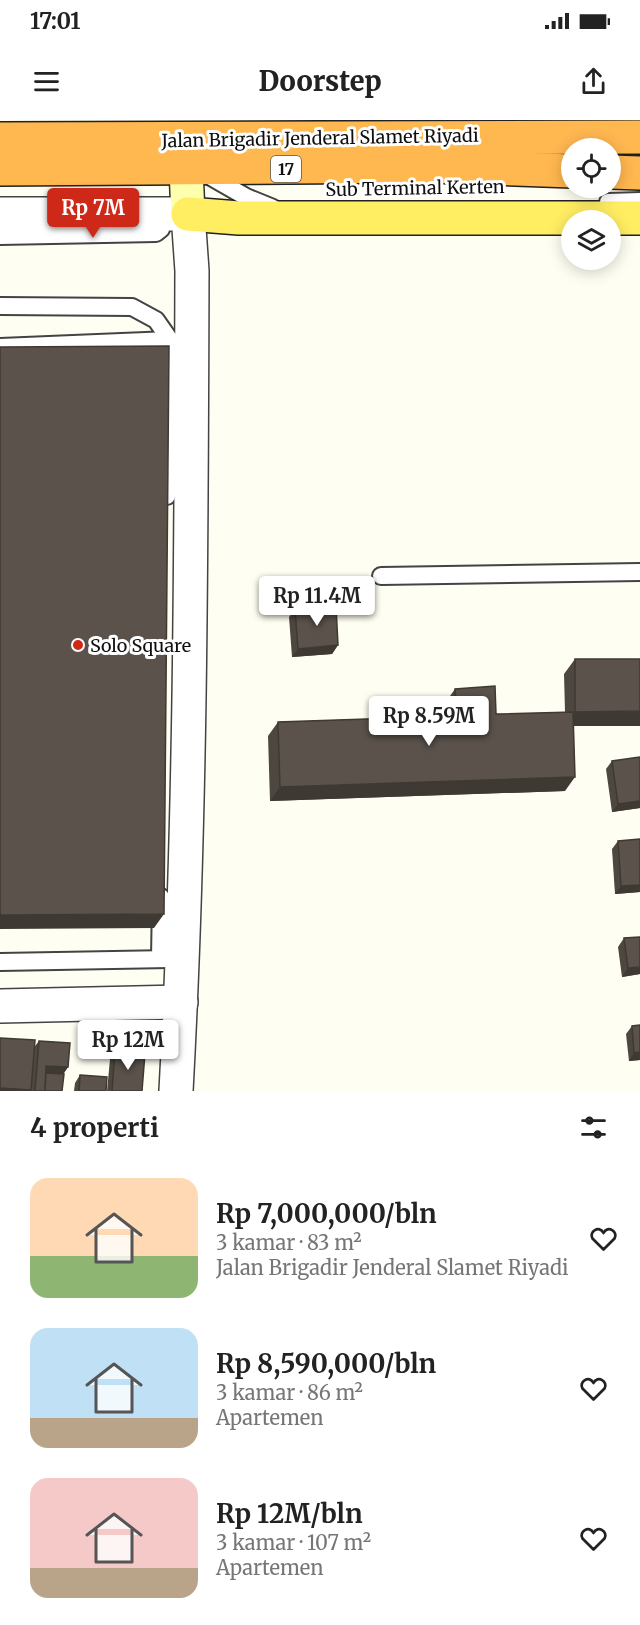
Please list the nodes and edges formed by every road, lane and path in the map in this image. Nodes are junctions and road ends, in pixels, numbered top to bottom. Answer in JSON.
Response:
{"nodes":[{"id":1,"x":428,"y":128,"type":"edge"},
{"id":2,"x":640,"y":137,"type":"edge"},
{"id":3,"x":0,"y":139,"type":"edge"},
{"id":4,"x":0,"y":170,"type":"edge"},
{"id":5,"x":193,"y":170,"type":"junction"},
{"id":6,"x":561,"y":171,"type":"edge"},
{"id":7,"x":621,"y":172,"type":"edge"},
{"id":8,"x":640,"y":173,"type":"edge"},
{"id":9,"x":640,"y":201,"type":"edge"},
{"id":10,"x":0,"y":214,"type":"edge"},
{"id":11,"x":640,"y":218,"type":"edge"},
{"id":12,"x":182,"y":222,"type":"junction"},
{"id":13,"x":0,"y":236,"type":"edge"},
{"id":14,"x":0,"y":306,"type":"edge"},
{"id":15,"x":170,"y":340,"type":"junction"},
{"id":16,"x":0,"y":346,"type":"edge"},
{"id":17,"x":167,"y":518,"type":"edge"},
{"id":18,"x":640,"y":572,"type":"edge"},
{"id":19,"x":381,"y":576,"type":"dead end"},
{"id":20,"x":162,"y":876,"type":"edge"},
{"id":21,"x":172,"y":958,"type":"junction"},
{"id":22,"x":0,"y":962,"type":"edge"},
{"id":23,"x":181,"y":1002,"type":"junction"},
{"id":24,"x":0,"y":1006,"type":"edge"},
{"id":25,"x":176,"y":1091,"type":"edge"}],
"edges":[{"from":1,"to":2,"type":"highway","name":"Jalan Brigadir Jenderal Slamet Riyadi","number":"17"},
{"from":1,"to":3,"type":"highway","name":"Jalan Brigadir Jenderal Slamet Riyadi","number":"17"},
{"from":4,"to":5,"type":"highway","name":"Jalan Brigadir Jenderal Slamet Riyadi","number":"17"},
{"from":5,"to":6,"type":"highway","name":"Jalan Brigadir Jenderal Slamet Riyadi","number":"17"},
{"from":5,"to":9,"type":"lane","name":"Sub Terminal Kerten"},
{"from":5,"to":12,"type":"main road"},
{"from":7,"to":8,"type":"highway"},
{"from":10,"to":12,"type":"street"},
{"from":11,"to":12,"type":"main road"},
{"from":12,"to":13,"type":"lane"},
{"from":12,"to":21,"type":"street"},
{"from":14,"to":15,"type":"lane"},
{"from":15,"to":16,"type":"lane"},
{"from":15,"to":17,"type":"lane"},
{"from":18,"to":19,"type":"lane"},
{"from":20,"to":21,"type":"lane"},
{"from":21,"to":22,"type":"lane"},
{"from":21,"to":23,"type":"street"},
{"from":23,"to":24,"type":"street"},
{"from":23,"to":25,"type":"street"}]}
